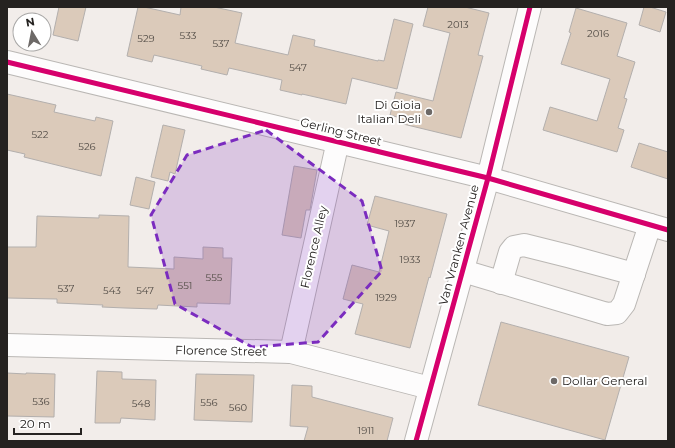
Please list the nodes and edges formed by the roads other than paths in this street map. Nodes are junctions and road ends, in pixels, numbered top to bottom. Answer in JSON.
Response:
{"nodes":[{"id":1,"x":530,"y":7,"type":"edge"},
{"id":2,"x":7,"y":62,"type":"edge"},
{"id":3,"x":338,"y":141,"type":"junction"},
{"id":4,"x":488,"y":178,"type":"junction"},
{"id":5,"x":659,"y":228,"type":"edge"},
{"id":6,"x":463,"y":271,"type":"junction"},
{"id":7,"x":634,"y":274,"type":"junction"},
{"id":8,"x":501,"y":283,"type":"junction"},
{"id":9,"x":7,"y":345,"type":"edge"},
{"id":10,"x":291,"y":352,"type":"junction"},
{"id":11,"x":430,"y":388,"type":"junction"},
{"id":12,"x":416,"y":441,"type":"edge"}],
"edges":[{"from":1,"to":4,"type":"street","name":"Van Vranken Avenue"},
{"from":2,"to":3,"type":"street","name":"Gerling Street"},
{"from":3,"to":4,"type":"street","name":"Gerling Street"},
{"from":3,"to":10,"type":"street","name":"Florence Alley"},
{"from":4,"to":5,"type":"street","name":"Gerling Street"},
{"from":4,"to":6,"type":"street","name":"Van Vranken Avenue"},
{"from":5,"to":7,"type":"street"},
{"from":6,"to":8,"type":"street"},
{"from":6,"to":11,"type":"street","name":"Van Vranken Avenue"},
{"from":7,"to":8,"type":"street"},
{"from":7,"to":8,"type":"street"},
{"from":9,"to":10,"type":"street","name":"Florence Street"},
{"from":10,"to":11,"type":"street","name":"Florence Street"},
{"from":11,"to":12,"type":"street","name":"Van Vranken Avenue"}]}
